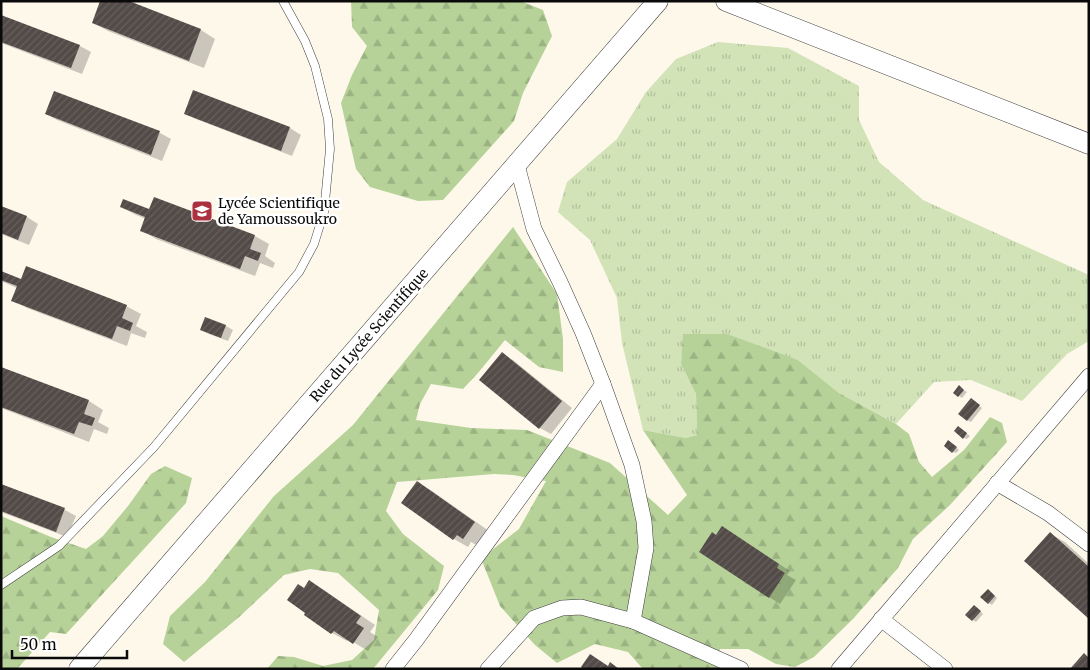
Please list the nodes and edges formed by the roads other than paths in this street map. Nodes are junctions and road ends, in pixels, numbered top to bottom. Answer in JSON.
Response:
{"nodes":[{"id":1,"x":283,"y":1,"type":"edge"},
{"id":2,"x":658,"y":1,"type":"edge"},
{"id":3,"x":726,"y":1,"type":"edge"},
{"id":4,"x":1089,"y":144,"type":"edge"},
{"id":5,"x":517,"y":165,"type":"junction"},
{"id":6,"x":1089,"y":376,"type":"edge"},
{"id":7,"x":603,"y":384,"type":"junction"},
{"id":8,"x":997,"y":483,"type":"junction"},
{"id":9,"x":1089,"y":544,"type":"edge"},
{"id":10,"x":1,"y":585,"type":"edge"},
{"id":11,"x":881,"y":619,"type":"junction"},
{"id":12,"x":633,"y":621,"type":"junction"},
{"id":13,"x":79,"y":669,"type":"edge"},
{"id":14,"x":393,"y":669,"type":"edge"},
{"id":15,"x":488,"y":669,"type":"edge"},
{"id":16,"x":741,"y":669,"type":"edge"},
{"id":17,"x":839,"y":669,"type":"edge"},
{"id":18,"x":945,"y":669,"type":"edge"}],
"edges":[{"from":1,"to":10,"type":"lane"},
{"from":2,"to":5,"type":"street","name":"Rue du Lycée Scientifique"},
{"from":3,"to":4,"type":"street"},
{"from":5,"to":7,"type":"street"},
{"from":5,"to":13,"type":"street","name":"Rue du Lycée Scientifique"},
{"from":6,"to":8,"type":"street"},
{"from":7,"to":12,"type":"street"},
{"from":7,"to":14,"type":"street"},
{"from":8,"to":9,"type":"street"},
{"from":8,"to":11,"type":"street"},
{"from":11,"to":17,"type":"street"},
{"from":11,"to":18,"type":"street"},
{"from":12,"to":15,"type":"street"},
{"from":12,"to":16,"type":"street"}]}
